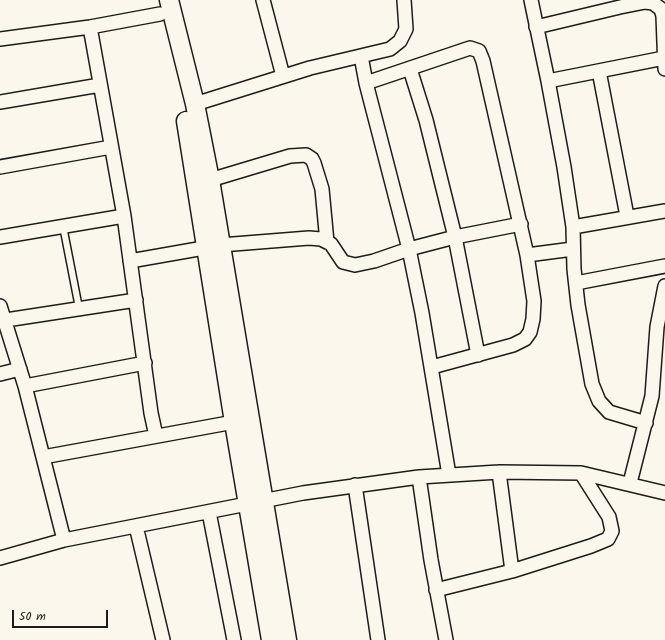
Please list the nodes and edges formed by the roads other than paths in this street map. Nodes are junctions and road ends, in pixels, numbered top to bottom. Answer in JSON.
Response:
{"nodes":[{"id":1,"x":264,"y":0,"type":"edge"},
{"id":2,"x":404,"y":0,"type":"edge"},
{"id":3,"x":531,"y":0,"type":"edge"},
{"id":4,"x":161,"y":5,"type":"edge"},
{"id":5,"x":90,"y":27,"type":"junction"},
{"id":6,"x":536,"y":27,"type":"junction"},
{"id":7,"x":0,"y":39,"type":"edge"},
{"id":8,"x":361,"y":56,"type":"junction"},
{"id":9,"x":664,"y":58,"type":"edge"},
{"id":10,"x":410,"y":69,"type":"junction"},
{"id":11,"x":665,"y":69,"type":"edge"},
{"id":12,"x":599,"y":71,"type":"junction"},
{"id":13,"x":283,"y":76,"type":"junction"},
{"id":14,"x":548,"y":81,"type":"junction"},
{"id":15,"x":366,"y":83,"type":"junction"},
{"id":16,"x":100,"y":85,"type":"junction"},
{"id":17,"x":0,"y":102,"type":"edge"},
{"id":18,"x":195,"y":104,"type":"junction"},
{"id":19,"x":111,"y":148,"type":"junction"},
{"id":20,"x":0,"y":167,"type":"edge"},
{"id":21,"x":210,"y":180,"type":"junction"},
{"id":22,"x":665,"y":211,"type":"edge"},
{"id":23,"x":124,"y":216,"type":"junction"},
{"id":24,"x":627,"y":216,"type":"junction"},
{"id":25,"x":520,"y":224,"type":"junction"},
{"id":26,"x":63,"y":226,"type":"junction"},
{"id":27,"x":573,"y":227,"type":"junction"},
{"id":28,"x":0,"y":237,"type":"edge"},
{"id":29,"x":455,"y":237,"type":"junction"},
{"id":30,"x":327,"y":242,"type":"junction"},
{"id":31,"x":214,"y":246,"type":"junction"},
{"id":32,"x":409,"y":249,"type":"junction"},
{"id":33,"x":573,"y":249,"type":"junction"},
{"id":34,"x":527,"y":255,"type":"junction"},
{"id":35,"x":130,"y":262,"type":"junction"},
{"id":36,"x":665,"y":266,"type":"edge"},
{"id":37,"x":576,"y":283,"type":"junction"},
{"id":38,"x":664,"y":291,"type":"edge"},
{"id":39,"x":136,"y":300,"type":"junction"},
{"id":40,"x":0,"y":306,"type":"edge"},
{"id":41,"x":79,"y":308,"type":"junction"},
{"id":42,"x":6,"y":320,"type":"junction"},
{"id":43,"x":478,"y":355,"type":"junction"},
{"id":44,"x":145,"y":364,"type":"junction"},
{"id":45,"x":432,"y":367,"type":"junction"},
{"id":46,"x":20,"y":369,"type":"junction"},
{"id":47,"x":0,"y":374,"type":"edge"},
{"id":48,"x":25,"y":386,"type":"junction"},
{"id":49,"x":234,"y":422,"type":"junction"},
{"id":50,"x":646,"y":423,"type":"junction"},
{"id":51,"x":156,"y":436,"type":"junction"},
{"id":52,"x":43,"y":457,"type":"junction"},
{"id":53,"x":499,"y":472,"type":"junction"},
{"id":54,"x":581,"y":473,"type":"junction"},
{"id":55,"x":449,"y":475,"type":"junction"},
{"id":56,"x":419,"y":477,"type":"junction"},
{"id":57,"x":630,"y":483,"type":"junction"},
{"id":58,"x":355,"y":485,"type":"junction"},
{"id":59,"x":665,"y":493,"type":"edge"},
{"id":60,"x":255,"y":503,"type":"junction"},
{"id":61,"x":209,"y":512,"type":"junction"},
{"id":62,"x":136,"y":526,"type":"junction"},
{"id":63,"x":64,"y":540,"type":"junction"},
{"id":64,"x":0,"y":558,"type":"edge"},
{"id":65,"x":512,"y":571,"type":"junction"},
{"id":66,"x":436,"y":590,"type":"junction"},
{"id":67,"x":163,"y":640,"type":"edge"},
{"id":68,"x":234,"y":640,"type":"edge"},
{"id":69,"x":271,"y":640,"type":"edge"},
{"id":70,"x":287,"y":640,"type":"edge"},
{"id":71,"x":378,"y":640,"type":"edge"},
{"id":72,"x":446,"y":640,"type":"edge"}],
"edges":[{"from":1,"to":13,"type":"street"},
{"from":2,"to":8,"type":"street"},
{"from":3,"to":6,"type":"street"},
{"from":4,"to":5,"type":"street"},
{"from":4,"to":18,"type":"main road"},
{"from":4,"to":31,"type":"main road"},
{"from":5,"to":7,"type":"street"},
{"from":5,"to":16,"type":"street"},
{"from":6,"to":9,"type":"street"},
{"from":6,"to":14,"type":"street"},
{"from":8,"to":13,"type":"street"},
{"from":8,"to":15,"type":"street"},
{"from":9,"to":11,"type":"street"},
{"from":9,"to":12,"type":"street"},
{"from":10,"to":15,"type":"street"},
{"from":10,"to":25,"type":"street"},
{"from":10,"to":29,"type":"street"},
{"from":12,"to":14,"type":"street"},
{"from":12,"to":24,"type":"street"},
{"from":13,"to":18,"type":"street"},
{"from":14,"to":27,"type":"street"},
{"from":15,"to":32,"type":"street"},
{"from":16,"to":17,"type":"street"},
{"from":16,"to":19,"type":"street"},
{"from":18,"to":21,"type":"main road"},
{"from":19,"to":20,"type":"street"},
{"from":19,"to":23,"type":"street"},
{"from":21,"to":30,"type":"street"},
{"from":21,"to":31,"type":"main road"},
{"from":22,"to":24,"type":"street"},
{"from":23,"to":26,"type":"street"},
{"from":23,"to":35,"type":"street"},
{"from":24,"to":27,"type":"street"},
{"from":25,"to":29,"type":"street"},
{"from":25,"to":34,"type":"street"},
{"from":26,"to":28,"type":"street"},
{"from":26,"to":41,"type":"lane"},
{"from":27,"to":33,"type":"street"},
{"from":29,"to":32,"type":"street"},
{"from":29,"to":43,"type":"street"},
{"from":30,"to":31,"type":"street"},
{"from":30,"to":32,"type":"street"},
{"from":31,"to":35,"type":"street"},
{"from":31,"to":49,"type":"main road"},
{"from":31,"to":60,"type":"main road"},
{"from":32,"to":45,"type":"street"},
{"from":33,"to":34,"type":"street"},
{"from":33,"to":37,"type":"street"},
{"from":34,"to":43,"type":"street"},
{"from":35,"to":39,"type":"street"},
{"from":36,"to":37,"type":"street"},
{"from":37,"to":50,"type":"street"},
{"from":38,"to":50,"type":"street"},
{"from":39,"to":41,"type":"street"},
{"from":39,"to":44,"type":"street"},
{"from":40,"to":42,"type":"street"},
{"from":41,"to":42,"type":"street"},
{"from":42,"to":46,"type":"street"},
{"from":43,"to":45,"type":"street"},
{"from":44,"to":48,"type":"street"},
{"from":44,"to":51,"type":"street"},
{"from":45,"to":55,"type":"street"},
{"from":46,"to":47,"type":"street"},
{"from":46,"to":48,"type":"street"},
{"from":48,"to":52,"type":"street"},
{"from":49,"to":51,"type":"street"},
{"from":49,"to":60,"type":"main road"},
{"from":50,"to":57,"type":"street"},
{"from":51,"to":52,"type":"street"},
{"from":52,"to":63,"type":"street"},
{"from":53,"to":54,"type":"street"},
{"from":53,"to":55,"type":"street"},
{"from":53,"to":65,"type":"street"},
{"from":54,"to":57,"type":"street"},
{"from":54,"to":65,"type":"street"},
{"from":55,"to":56,"type":"street"},
{"from":56,"to":58,"type":"street"},
{"from":56,"to":66,"type":"street"},
{"from":57,"to":59,"type":"street"},
{"from":58,"to":60,"type":"street"},
{"from":58,"to":71,"type":"street"},
{"from":60,"to":61,"type":"street"},
{"from":60,"to":69,"type":"main road"},
{"from":60,"to":70,"type":"main road"},
{"from":61,"to":62,"type":"street"},
{"from":61,"to":68,"type":"street"},
{"from":62,"to":63,"type":"street"},
{"from":62,"to":67,"type":"street"},
{"from":63,"to":64,"type":"street"},
{"from":65,"to":66,"type":"street"},
{"from":66,"to":72,"type":"street"}]}
